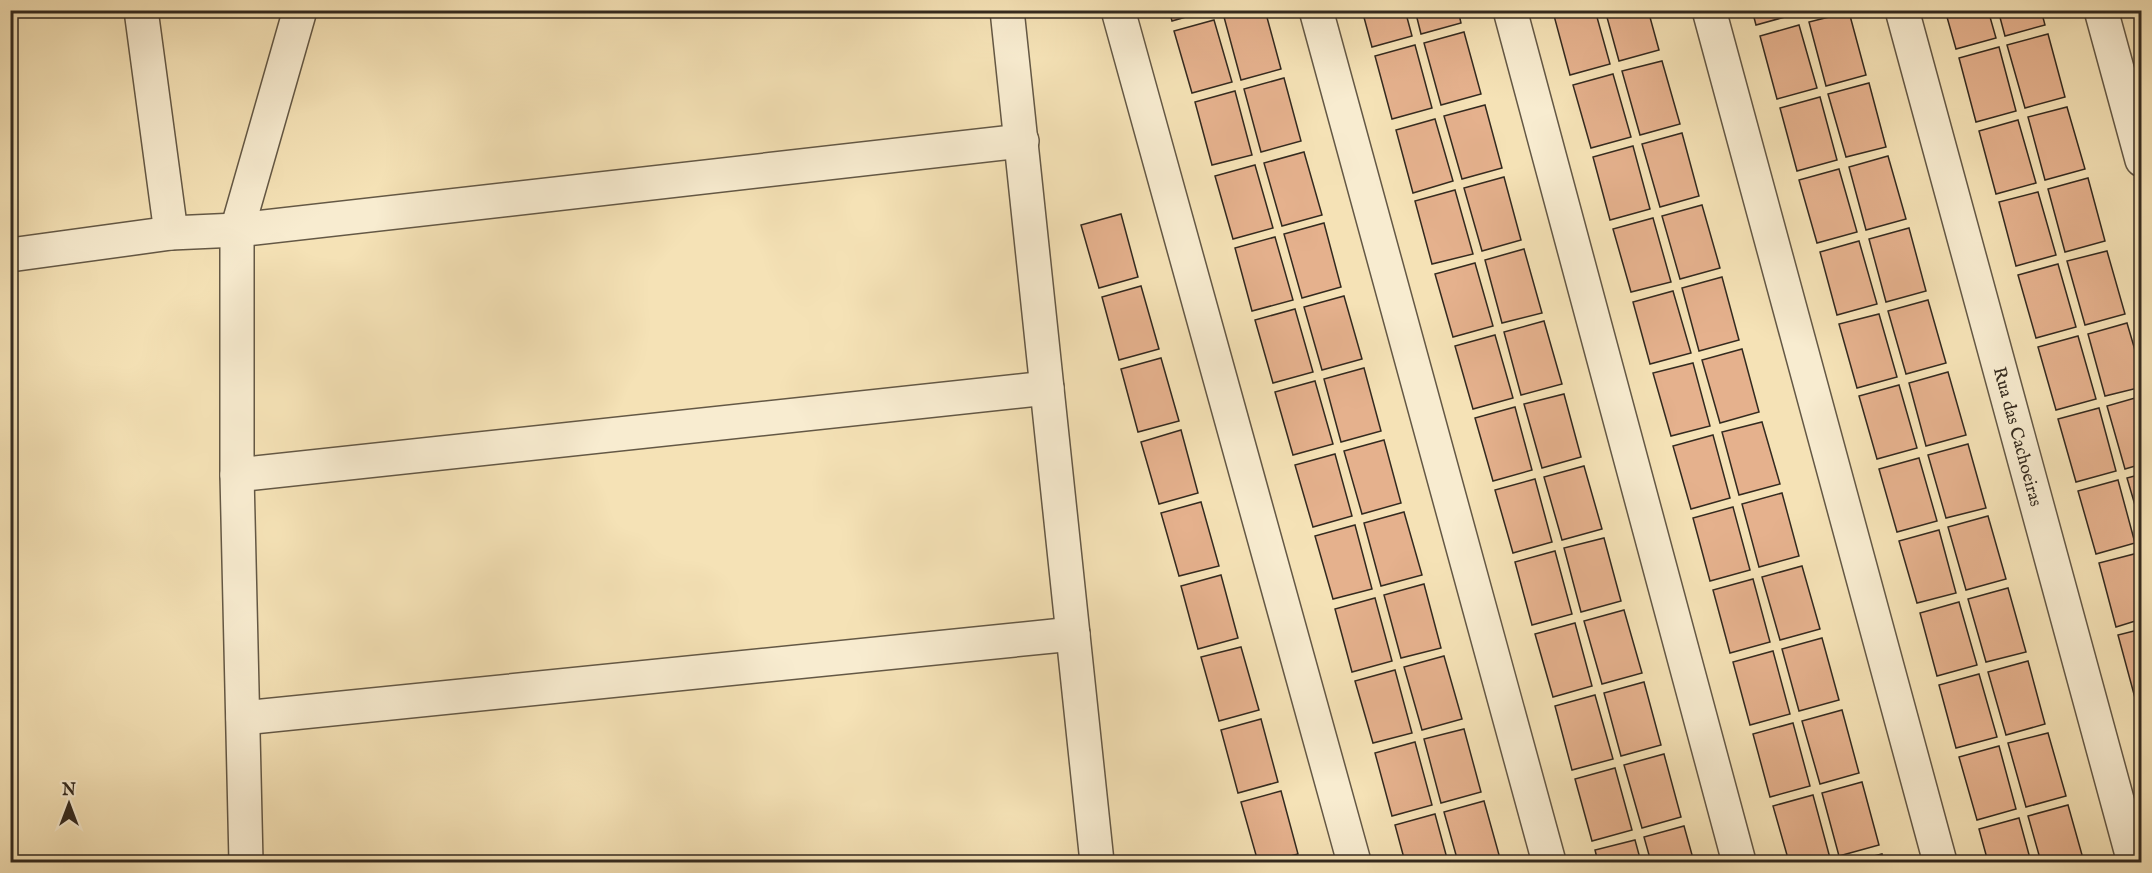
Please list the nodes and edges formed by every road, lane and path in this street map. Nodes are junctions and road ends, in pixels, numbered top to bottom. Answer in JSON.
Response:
{"nodes":[{"id":1,"x":141,"y":10,"type":"edge"},
{"id":2,"x":300,"y":10,"type":"edge"},
{"id":3,"x":1007,"y":10,"type":"edge"},
{"id":4,"x":1118,"y":10,"type":"edge"},
{"id":5,"x":1316,"y":10,"type":"edge"},
{"id":6,"x":1510,"y":10,"type":"edge"},
{"id":7,"x":1709,"y":10,"type":"edge"},
{"id":8,"x":1902,"y":10,"type":"edge"},
{"id":9,"x":2101,"y":10,"type":"edge"},
{"id":10,"x":1022,"y":141,"type":"junction"},
{"id":11,"x":2142,"y":160,"type":"edge"},
{"id":12,"x":237,"y":230,"type":"junction"},
{"id":13,"x":171,"y":233,"type":"junction"},
{"id":14,"x":10,"y":255,"type":"edge"},
{"id":15,"x":1047,"y":388,"type":"junction"},
{"id":16,"x":237,"y":475,"type":"junction"},
{"id":17,"x":1073,"y":634,"type":"junction"},
{"id":18,"x":243,"y":718,"type":"junction"},
{"id":19,"x":246,"y":862,"type":"edge"},
{"id":20,"x":1097,"y":862,"type":"edge"},
{"id":21,"x":1354,"y":862,"type":"edge"},
{"id":22,"x":1549,"y":862,"type":"edge"},
{"id":23,"x":1739,"y":862,"type":"edge"},
{"id":24,"x":1940,"y":862,"type":"edge"},
{"id":25,"x":2134,"y":862,"type":"edge"}],
"edges":[{"from":1,"to":13,"type":"street"},
{"from":2,"to":12,"type":"street"},
{"from":3,"to":10,"type":"street"},
{"from":4,"to":21,"type":"street"},
{"from":5,"to":22,"type":"street"},
{"from":6,"to":23,"type":"street"},
{"from":7,"to":24,"type":"street"},
{"from":8,"to":25,"type":"street","name":"Rua das Cachoeiras"},
{"from":9,"to":11,"type":"street"},
{"from":10,"to":12,"type":"street"},
{"from":10,"to":15,"type":"street"},
{"from":12,"to":13,"type":"street"},
{"from":12,"to":16,"type":"street"},
{"from":13,"to":14,"type":"street"},
{"from":15,"to":16,"type":"street"},
{"from":15,"to":17,"type":"street"},
{"from":16,"to":18,"type":"street"},
{"from":17,"to":18,"type":"street"},
{"from":17,"to":20,"type":"street"},
{"from":18,"to":19,"type":"street"}]}
